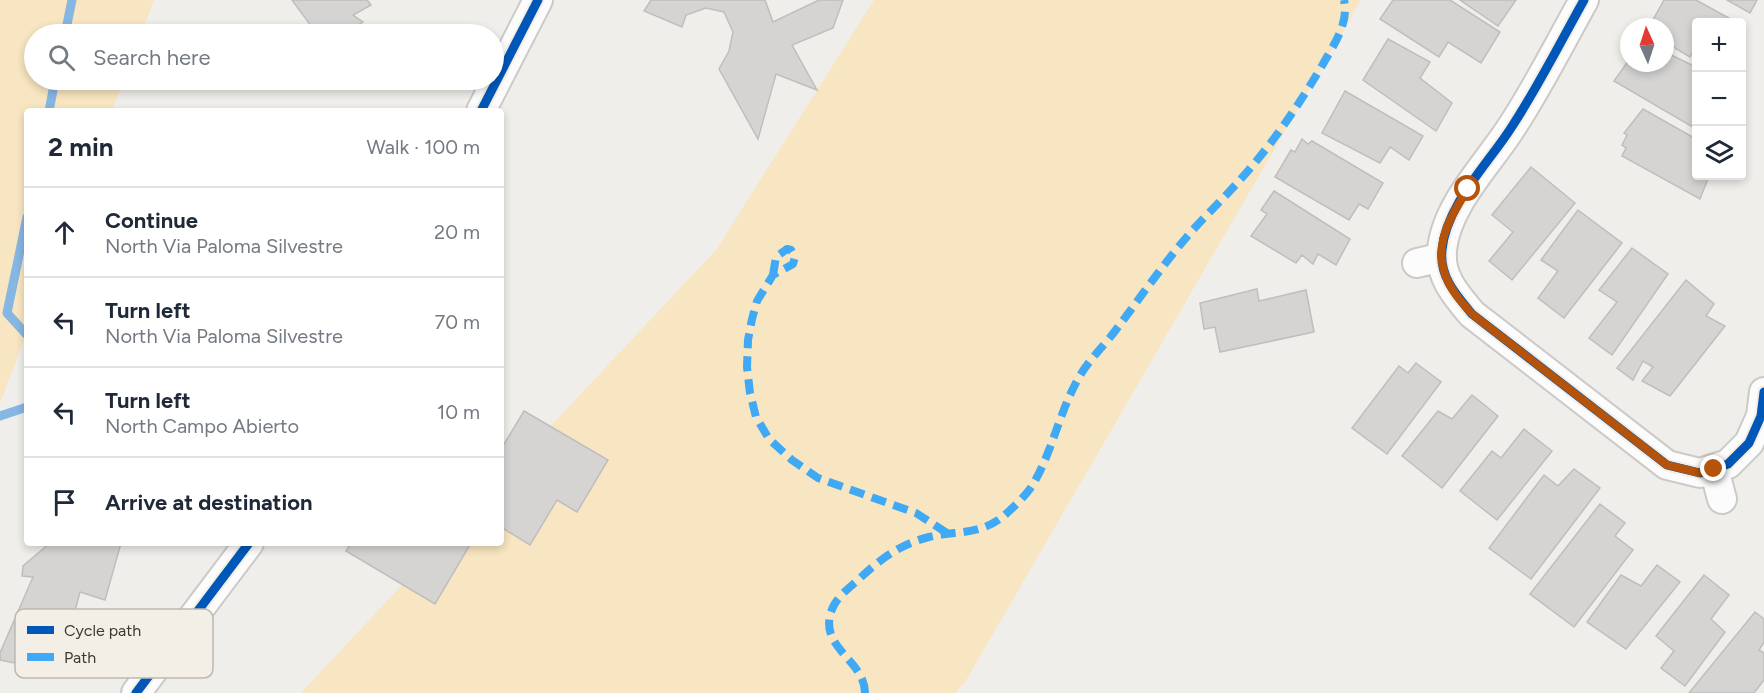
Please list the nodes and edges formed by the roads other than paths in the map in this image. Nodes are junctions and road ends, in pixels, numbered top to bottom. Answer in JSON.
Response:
{"nodes":[{"id":1,"x":538,"y":0,"type":"edge"},
{"id":2,"x":1584,"y":0,"type":"edge"},
{"id":3,"x":504,"y":66,"type":"edge"},
{"id":4,"x":492,"y":90,"type":"edge"},
{"id":5,"x":483,"y":108,"type":"edge"},
{"id":6,"x":1764,"y":392,"type":"edge"},
{"id":7,"x":1714,"y":469,"type":"junction"},
{"id":8,"x":1722,"y":499,"type":"dead end"},
{"id":9,"x":247,"y":546,"type":"edge"},
{"id":10,"x":199,"y":609,"type":"edge"},
{"id":11,"x":147,"y":678,"type":"edge"},
{"id":12,"x":136,"y":693,"type":"edge"}],
"edges":[{"from":1,"to":3,"type":"street"},
{"from":2,"to":7,"type":"street"},
{"from":4,"to":5,"type":"street"},
{"from":6,"to":7,"type":"street"},
{"from":7,"to":8,"type":"street"},
{"from":9,"to":10,"type":"street"},
{"from":11,"to":12,"type":"street"}]}
